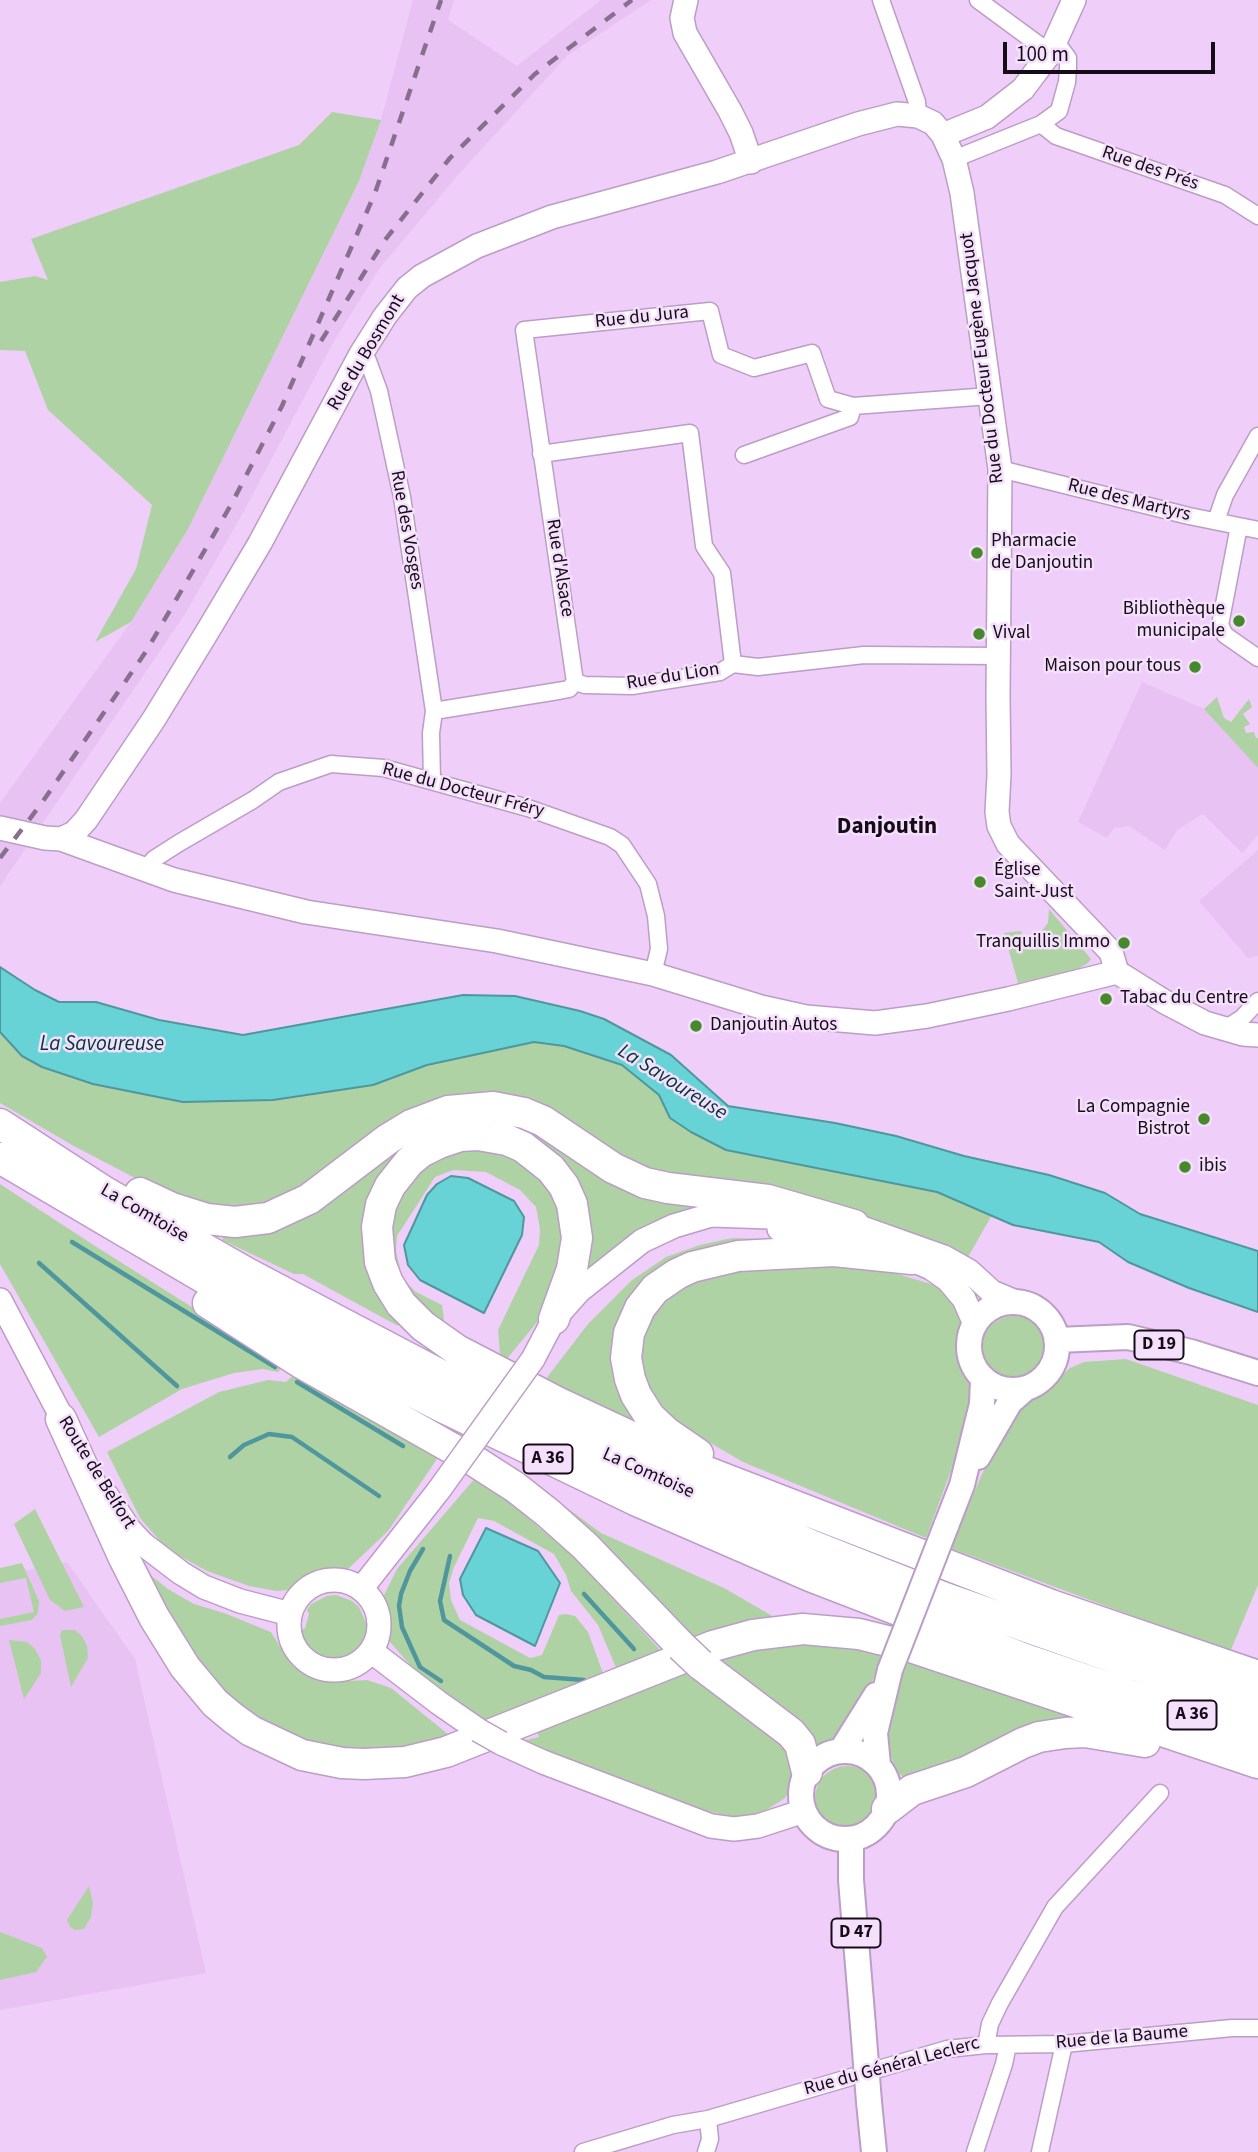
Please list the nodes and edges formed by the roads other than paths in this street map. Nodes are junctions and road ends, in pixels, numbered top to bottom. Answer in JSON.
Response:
{"nodes":[{"id":1,"x":686,"y":0,"type":"edge"},
{"id":2,"x":881,"y":0,"type":"edge"},
{"id":3,"x":978,"y":0,"type":"edge"},
{"id":4,"x":1074,"y":0,"type":"edge"},
{"id":5,"x":1053,"y":48,"type":"junction"},
{"id":6,"x":918,"y":116,"type":"junction"},
{"id":7,"x":1041,"y":124,"type":"junction"},
{"id":8,"x":943,"y":135,"type":"junction"},
{"id":9,"x":954,"y":159,"type":"junction"},
{"id":10,"x":751,"y":162,"type":"junction"},
{"id":11,"x":1258,"y":216,"type":"edge"},
{"id":12,"x":361,"y":354,"type":"junction"},
{"id":13,"x":990,"y":396,"type":"junction"},
{"id":14,"x":853,"y":406,"type":"junction"},
{"id":15,"x":1258,"y":436,"type":"edge"},
{"id":16,"x":541,"y":454,"type":"junction"},
{"id":17,"x":744,"y":455,"type":"dead end"},
{"id":18,"x":1000,"y":469,"type":"junction"},
{"id":19,"x":1216,"y":521,"type":"junction"},
{"id":20,"x":1239,"y":526,"type":"junction"},
{"id":21,"x":1258,"y":530,"type":"edge"},
{"id":22,"x":999,"y":656,"type":"junction"},
{"id":23,"x":1258,"y":658,"type":"edge"},
{"id":24,"x":733,"y":664,"type":"junction"},
{"id":25,"x":575,"y":682,"type":"junction"},
{"id":26,"x":434,"y":711,"type":"junction"},
{"id":27,"x":432,"y":781,"type":"junction"},
{"id":28,"x":0,"y":828,"type":"edge"},
{"id":29,"x":61,"y":839,"type":"junction"},
{"id":30,"x":146,"y":868,"type":"junction"},
{"id":31,"x":1117,"y":972,"type":"junction"},
{"id":32,"x":653,"y":974,"type":"junction"},
{"id":33,"x":1258,"y":1001,"type":"edge"},
{"id":34,"x":1226,"y":1029,"type":"junction"},
{"id":35,"x":1258,"y":1035,"type":"edge"},
{"id":36,"x":10,"y":1131,"type":"edge"},
{"id":37,"x":0,"y":1159,"type":"edge"},
{"id":38,"x":854,"y":1225,"type":"junction"},
{"id":39,"x":912,"y":1259,"type":"junction"},
{"id":40,"x":0,"y":1300,"type":"edge"},
{"id":41,"x":1016,"y":1302,"type":"junction"},
{"id":42,"x":554,"y":1319,"type":"junction"},
{"id":43,"x":7,"y":1320,"type":"edge"},
{"id":44,"x":975,"y":1324,"type":"junction"},
{"id":45,"x":1057,"y":1340,"type":"junction"},
{"id":46,"x":533,"y":1359,"type":"junction"},
{"id":47,"x":1258,"y":1373,"type":"edge"},
{"id":48,"x":983,"y":1378,"type":"junction"},
{"id":49,"x":1026,"y":1388,"type":"junction"},
{"id":50,"x":61,"y":1419,"type":"junction"},
{"id":51,"x":962,"y":1485,"type":"junction"},
{"id":52,"x":807,"y":1511,"type":"junction"},
{"id":53,"x":361,"y":1589,"type":"junction"},
{"id":54,"x":290,"y":1614,"type":"junction"},
{"id":55,"x":371,"y":1651,"type":"junction"},
{"id":56,"x":890,"y":1670,"type":"junction"},
{"id":57,"x":1258,"y":1676,"type":"edge"},
{"id":58,"x":1258,"y":1704,"type":"edge"},
{"id":59,"x":1258,"y":1735,"type":"edge"},
{"id":60,"x":841,"y":1751,"type":"junction"},
{"id":61,"x":1258,"y":1764,"type":"edge"},
{"id":62,"x":878,"y":1765,"type":"junction"},
{"id":63,"x":807,"y":1772,"type":"junction"},
{"id":64,"x":1160,"y":1793,"type":"dead end"},
{"id":65,"x":887,"y":1809,"type":"junction"},
{"id":66,"x":804,"y":1811,"type":"junction"},
{"id":67,"x":851,"y":1839,"type":"junction"},
{"id":68,"x":1258,"y":2028,"type":"edge"},
{"id":69,"x":1064,"y":2044,"type":"junction"},
{"id":70,"x":986,"y":2045,"type":"junction"},
{"id":71,"x":1008,"y":2045,"type":"junction"},
{"id":72,"x":708,"y":2119,"type":"junction"},
{"id":73,"x":583,"y":2152,"type":"edge"},
{"id":74,"x":706,"y":2152,"type":"edge"},
{"id":75,"x":874,"y":2152,"type":"edge"},
{"id":76,"x":975,"y":2152,"type":"edge"},
{"id":77,"x":1040,"y":2152,"type":"edge"}],
"edges":[{"from":1,"to":10,"type":"street"},
{"from":2,"to":6,"type":"street"},
{"from":3,"to":5,"type":"street"},
{"from":4,"to":5,"type":"street"},
{"from":5,"to":7,"type":"street"},
{"from":5,"to":8,"type":"street"},
{"from":6,"to":8,"type":"street"},
{"from":6,"to":10,"type":"street","name":"Rue du Bosmont"},
{"from":7,"to":9,"type":"street"},
{"from":7,"to":11,"type":"street","name":"Rue des Prés"},
{"from":8,"to":9,"type":"street","name":"Rue du Docteur Eugène Jacquot"},
{"from":9,"to":13,"type":"street","name":"Rue du Docteur Eugène Jacquot"},
{"from":10,"to":12,"type":"street","name":"Rue du Bosmont"},
{"from":12,"to":26,"type":"street","name":"Rue des Vosges"},
{"from":12,"to":29,"type":"street","name":"Rue du Bosmont"},
{"from":13,"to":14,"type":"street"},
{"from":13,"to":18,"type":"street","name":"Rue du Docteur Eugène Jacquot"},
{"from":14,"to":16,"type":"street","name":"Rue du Jura"},
{"from":14,"to":17,"type":"street"},
{"from":15,"to":19,"type":"street"},
{"from":16,"to":24,"type":"street"},
{"from":16,"to":25,"type":"street","name":"Rue d'Alsace"},
{"from":18,"to":19,"type":"street","name":"Rue des Martyrs"},
{"from":18,"to":22,"type":"street","name":"Rue du Docteur Eugène Jacquot"},
{"from":19,"to":20,"type":"street","name":"Rue des Martyrs"},
{"from":20,"to":21,"type":"street","name":"Rue des Martyrs"},
{"from":20,"to":23,"type":"street"},
{"from":22,"to":24,"type":"street","name":"Rue du Lion"},
{"from":22,"to":31,"type":"street","name":"Rue du Docteur Eugène Jacquot"},
{"from":24,"to":25,"type":"street","name":"Rue du Lion"},
{"from":25,"to":26,"type":"street","name":"Rue du Lion"},
{"from":26,"to":27,"type":"street","name":"Rue des Vosges"},
{"from":27,"to":30,"type":"street","name":"Rue du Docteur Fréry"},
{"from":27,"to":32,"type":"street","name":"Rue du Docteur Fréry"},
{"from":28,"to":29,"type":"street"},
{"from":29,"to":30,"type":"street"},
{"from":30,"to":32,"type":"street"},
{"from":31,"to":32,"type":"street"},
{"from":31,"to":34,"type":"street"},
{"from":33,"to":34,"type":"street"},
{"from":34,"to":35,"type":"street"},
{"from":36,"to":38,"type":"highway"},
{"from":36,"to":58,"type":"highway","name":"La Comtoise","number":"A 36"},
{"from":37,"to":59,"type":"highway","name":"La Comtoise","number":"A 36"},
{"from":37,"to":63,"type":"highway"},
{"from":38,"to":41,"type":"street"},
{"from":38,"to":42,"type":"street"},
{"from":39,"to":44,"type":"street"},
{"from":39,"to":46,"type":"street"},
{"from":39,"to":52,"type":"highway"},
{"from":40,"to":43,"type":"street","name":"Route de Belfort"},
{"from":41,"to":44,"type":"main road"},
{"from":41,"to":45,"type":"main road"},
{"from":42,"to":46,"type":"street"},
{"from":42,"to":52,"type":"highway"},
{"from":43,"to":50,"type":"street","name":"Route de Belfort"},
{"from":44,"to":48,"type":"main road"},
{"from":45,"to":47,"type":"main road","number":"D 19"},
{"from":45,"to":49,"type":"main road"},
{"from":46,"to":53,"type":"street","bridge":true},
{"from":48,"to":49,"type":"main road"},
{"from":48,"to":51,"type":"main road"},
{"from":49,"to":51,"type":"main road"},
{"from":50,"to":54,"type":"street","name":"Route de Belfort"},
{"from":50,"to":61,"type":"highway"},
{"from":51,"to":56,"type":"main road","bridge":true},
{"from":52,"to":57,"type":"highway"},
{"from":53,"to":54,"type":"street"},
{"from":53,"to":55,"type":"street"},
{"from":54,"to":55,"type":"street"},
{"from":55,"to":66,"type":"street","bridge":true},
{"from":56,"to":60,"type":"main road"},
{"from":56,"to":62,"type":"main road"},
{"from":60,"to":62,"type":"main road"},
{"from":60,"to":63,"type":"main road"},
{"from":61,"to":65,"type":"highway"},
{"from":62,"to":65,"type":"main road"},
{"from":63,"to":66,"type":"main road"},
{"from":64,"to":70,"type":"street","name":"Rue du Général Leclerc"},
{"from":65,"to":67,"type":"main road"},
{"from":66,"to":67,"type":"main road"},
{"from":67,"to":75,"type":"main road","number":"D 47","bridge":true},
{"from":68,"to":69,"type":"street","name":"Rue de la Baume"},
{"from":69,"to":71,"type":"street","name":"Rue de la Baume"},
{"from":69,"to":77,"type":"street"},
{"from":70,"to":71,"type":"street","name":"Rue de la Baume"},
{"from":70,"to":72,"type":"street","name":"Rue du Général Leclerc"},
{"from":71,"to":76,"type":"street"},
{"from":72,"to":73,"type":"street","name":"Rue du Général Leclerc"},
{"from":72,"to":74,"type":"street"}]}
